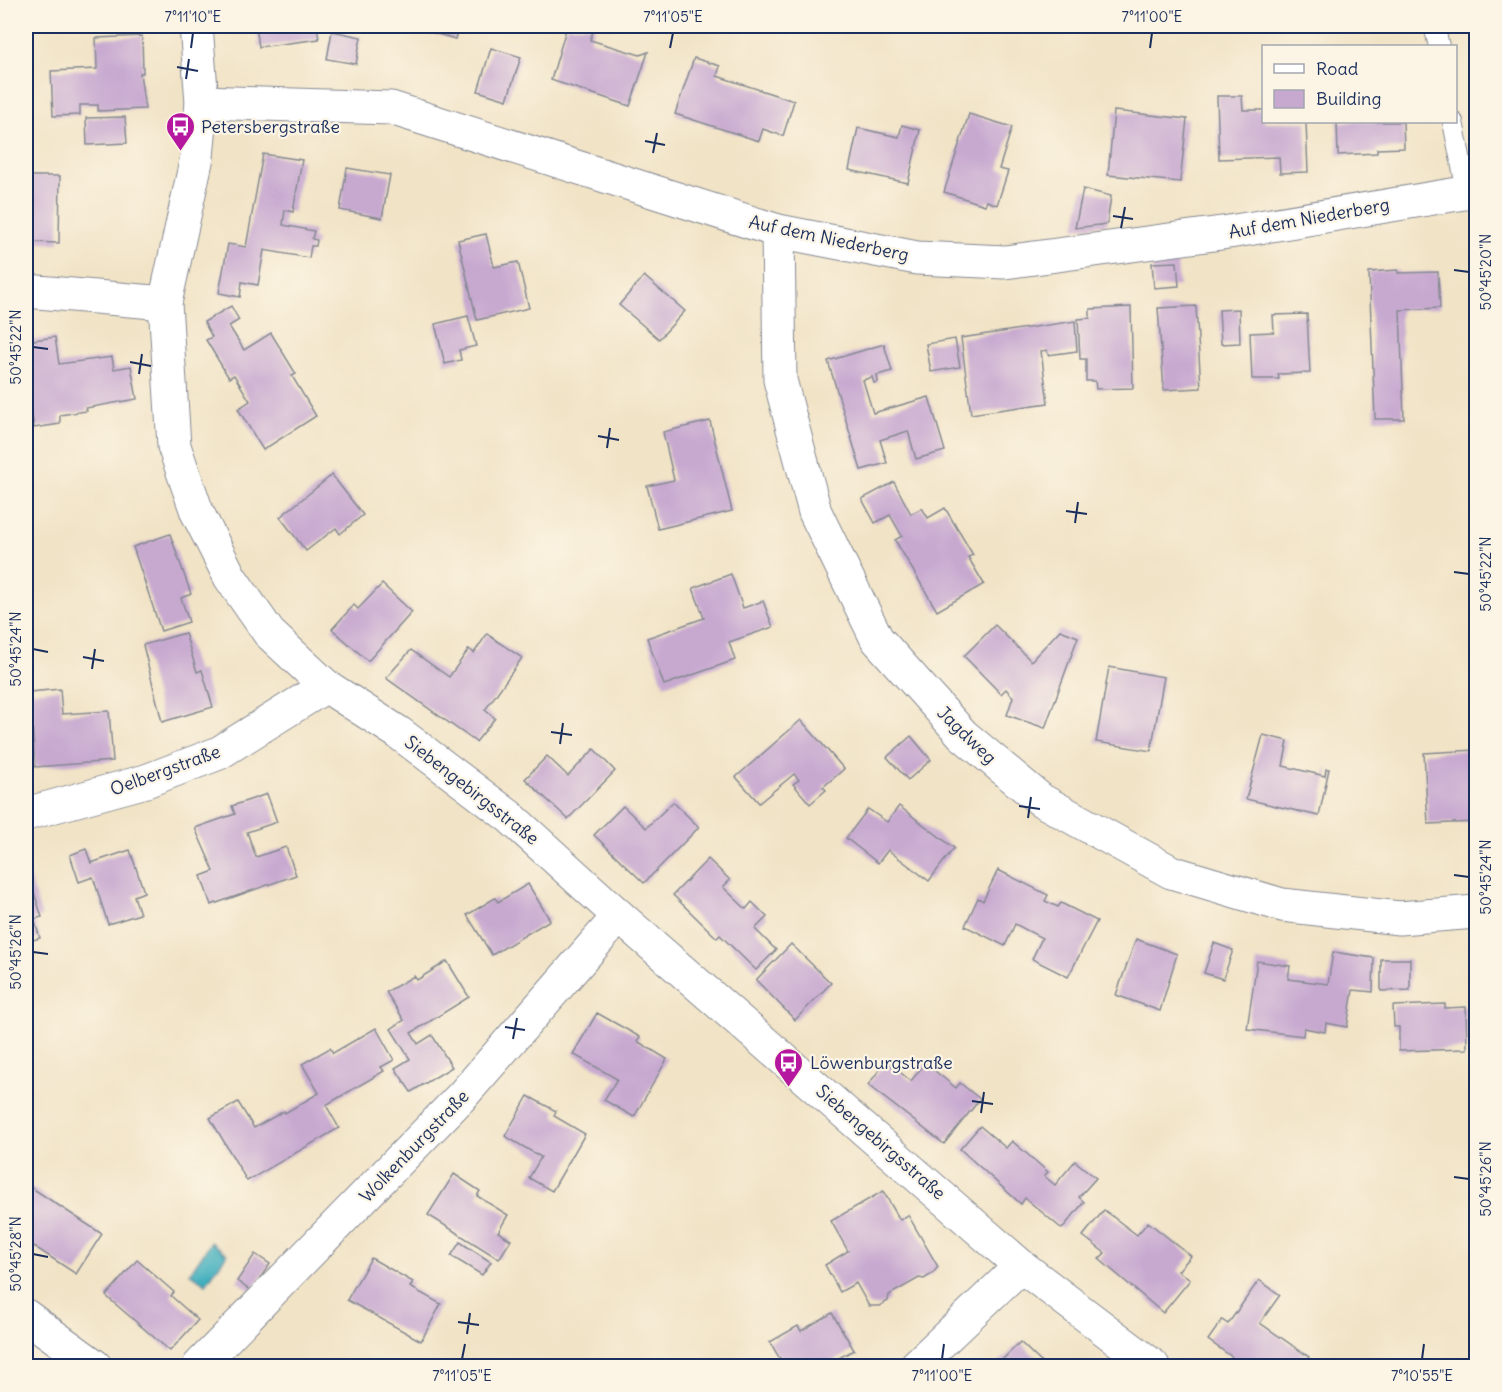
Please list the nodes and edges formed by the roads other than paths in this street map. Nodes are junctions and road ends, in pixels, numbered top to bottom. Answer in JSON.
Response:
{"nodes":[{"id":1,"x":196,"y":26,"type":"edge"},
{"id":2,"x":1434,"y":26,"type":"edge"},
{"id":3,"x":1438,"y":45,"type":"edge"},
{"id":4,"x":202,"y":102,"type":"junction"},
{"id":5,"x":1453,"y":123,"type":"edge"},
{"id":6,"x":1472,"y":191,"type":"edge"},
{"id":7,"x":778,"y":231,"type":"junction"},
{"id":8,"x":26,"y":291,"type":"edge"},
{"id":9,"x":165,"y":303,"type":"junction"},
{"id":10,"x":326,"y":686,"type":"junction"},
{"id":11,"x":26,"y":814,"type":"edge"},
{"id":12,"x":1476,"y":912,"type":"edge"},
{"id":13,"x":619,"y":916,"type":"junction"},
{"id":14,"x":1021,"y":1266,"type":"junction"},
{"id":15,"x":26,"y":1316,"type":"edge"},
{"id":16,"x":95,"y":1366,"type":"edge"},
{"id":17,"x":200,"y":1366,"type":"edge"},
{"id":18,"x":916,"y":1366,"type":"edge"},
{"id":19,"x":1153,"y":1366,"type":"edge"}],
"edges":[{"from":1,"to":4,"type":"street","name":"Siebengebirgsstraße"},
{"from":2,"to":3,"type":"lane"},
{"from":4,"to":7,"type":"street","name":"Auf dem Niederberg"},
{"from":4,"to":9,"type":"street","name":"Siebengebirgsstraße"},
{"from":5,"to":6,"type":"lane","name":"Auf dem Niederberg"},
{"from":6,"to":7,"type":"street","name":"Auf dem Niederberg"},
{"from":7,"to":12,"type":"street","name":"Jagdweg"},
{"from":8,"to":9,"type":"street"},
{"from":9,"to":10,"type":"street","name":"Siebengebirgsstraße"},
{"from":10,"to":11,"type":"street","name":"Oelbergstraße"},
{"from":10,"to":13,"type":"street","name":"Siebengebirgsstraße"},
{"from":13,"to":14,"type":"street","name":"Siebengebirgsstraße"},
{"from":13,"to":17,"type":"street","name":"Wolkenburgstraße"},
{"from":14,"to":18,"type":"street"},
{"from":14,"to":19,"type":"street","name":"Siebengebirgsstraße"},
{"from":15,"to":16,"type":"street"}]}
